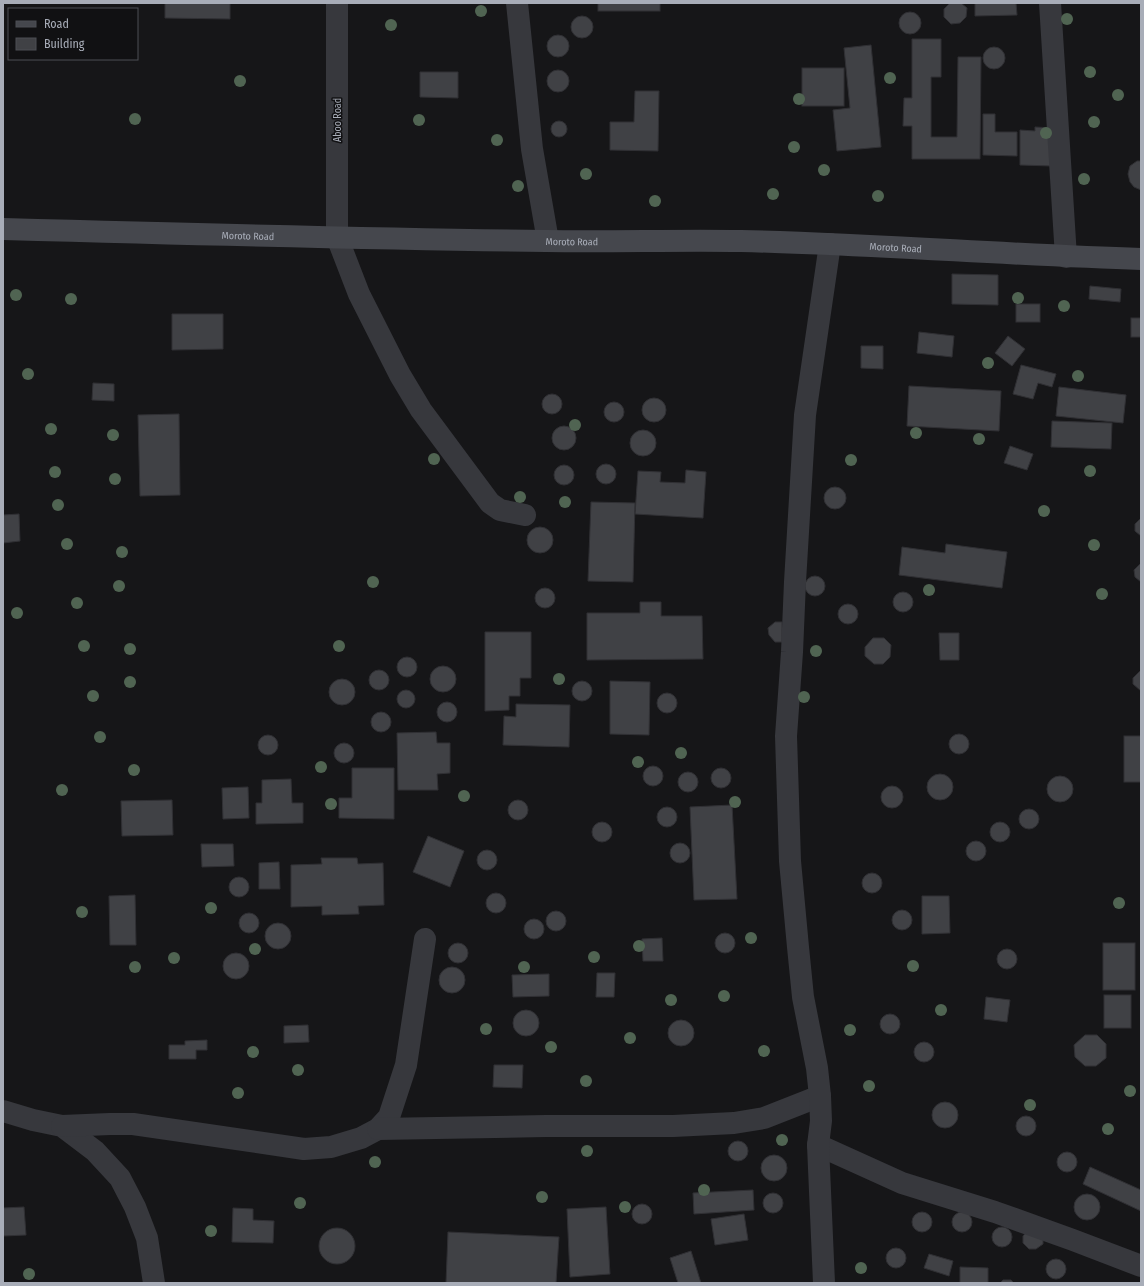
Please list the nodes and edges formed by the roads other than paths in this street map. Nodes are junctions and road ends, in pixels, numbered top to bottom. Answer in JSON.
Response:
{"nodes":[{"id":1,"x":337,"y":3,"type":"edge"},
{"id":2,"x":517,"y":3,"type":"edge"},
{"id":3,"x":1050,"y":3,"type":"edge"},
{"id":4,"x":3,"y":229,"type":"edge"},
{"id":5,"x":337,"y":237,"type":"junction"},
{"id":6,"x":548,"y":241,"type":"junction"},
{"id":7,"x":830,"y":244,"type":"junction"},
{"id":8,"x":1066,"y":257,"type":"junction"},
{"id":9,"x":1141,"y":259,"type":"edge"},
{"id":10,"x":525,"y":515,"type":"dead end"},
{"id":11,"x":425,"y":939,"type":"dead end"},
{"id":12,"x":820,"y":1096,"type":"junction"},
{"id":13,"x":3,"y":1111,"type":"edge"},
{"id":14,"x":62,"y":1126,"type":"junction"},
{"id":15,"x":378,"y":1129,"type":"junction"},
{"id":16,"x":818,"y":1145,"type":"junction"},
{"id":17,"x":1141,"y":1266,"type":"edge"},
{"id":18,"x":154,"y":1283,"type":"edge"},
{"id":19,"x":824,"y":1283,"type":"edge"}],
"edges":[{"from":1,"to":5,"type":"street","name":"Aboo Road"},
{"from":2,"to":6,"type":"street"},
{"from":3,"to":8,"type":"street"},
{"from":4,"to":5,"type":"main road","name":"Moroto Road"},
{"from":5,"to":6,"type":"main road","name":"Moroto Road"},
{"from":5,"to":10,"type":"street"},
{"from":6,"to":7,"type":"main road","name":"Moroto Road"},
{"from":7,"to":8,"type":"main road","name":"Moroto Road"},
{"from":7,"to":12,"type":"street"},
{"from":8,"to":9,"type":"main road","name":"Moroto Road"},
{"from":11,"to":15,"type":"street"},
{"from":12,"to":15,"type":"street"},
{"from":12,"to":16,"type":"street"},
{"from":13,"to":14,"type":"street"},
{"from":14,"to":15,"type":"street"},
{"from":14,"to":18,"type":"street"},
{"from":16,"to":17,"type":"street"},
{"from":16,"to":19,"type":"street"}]}
